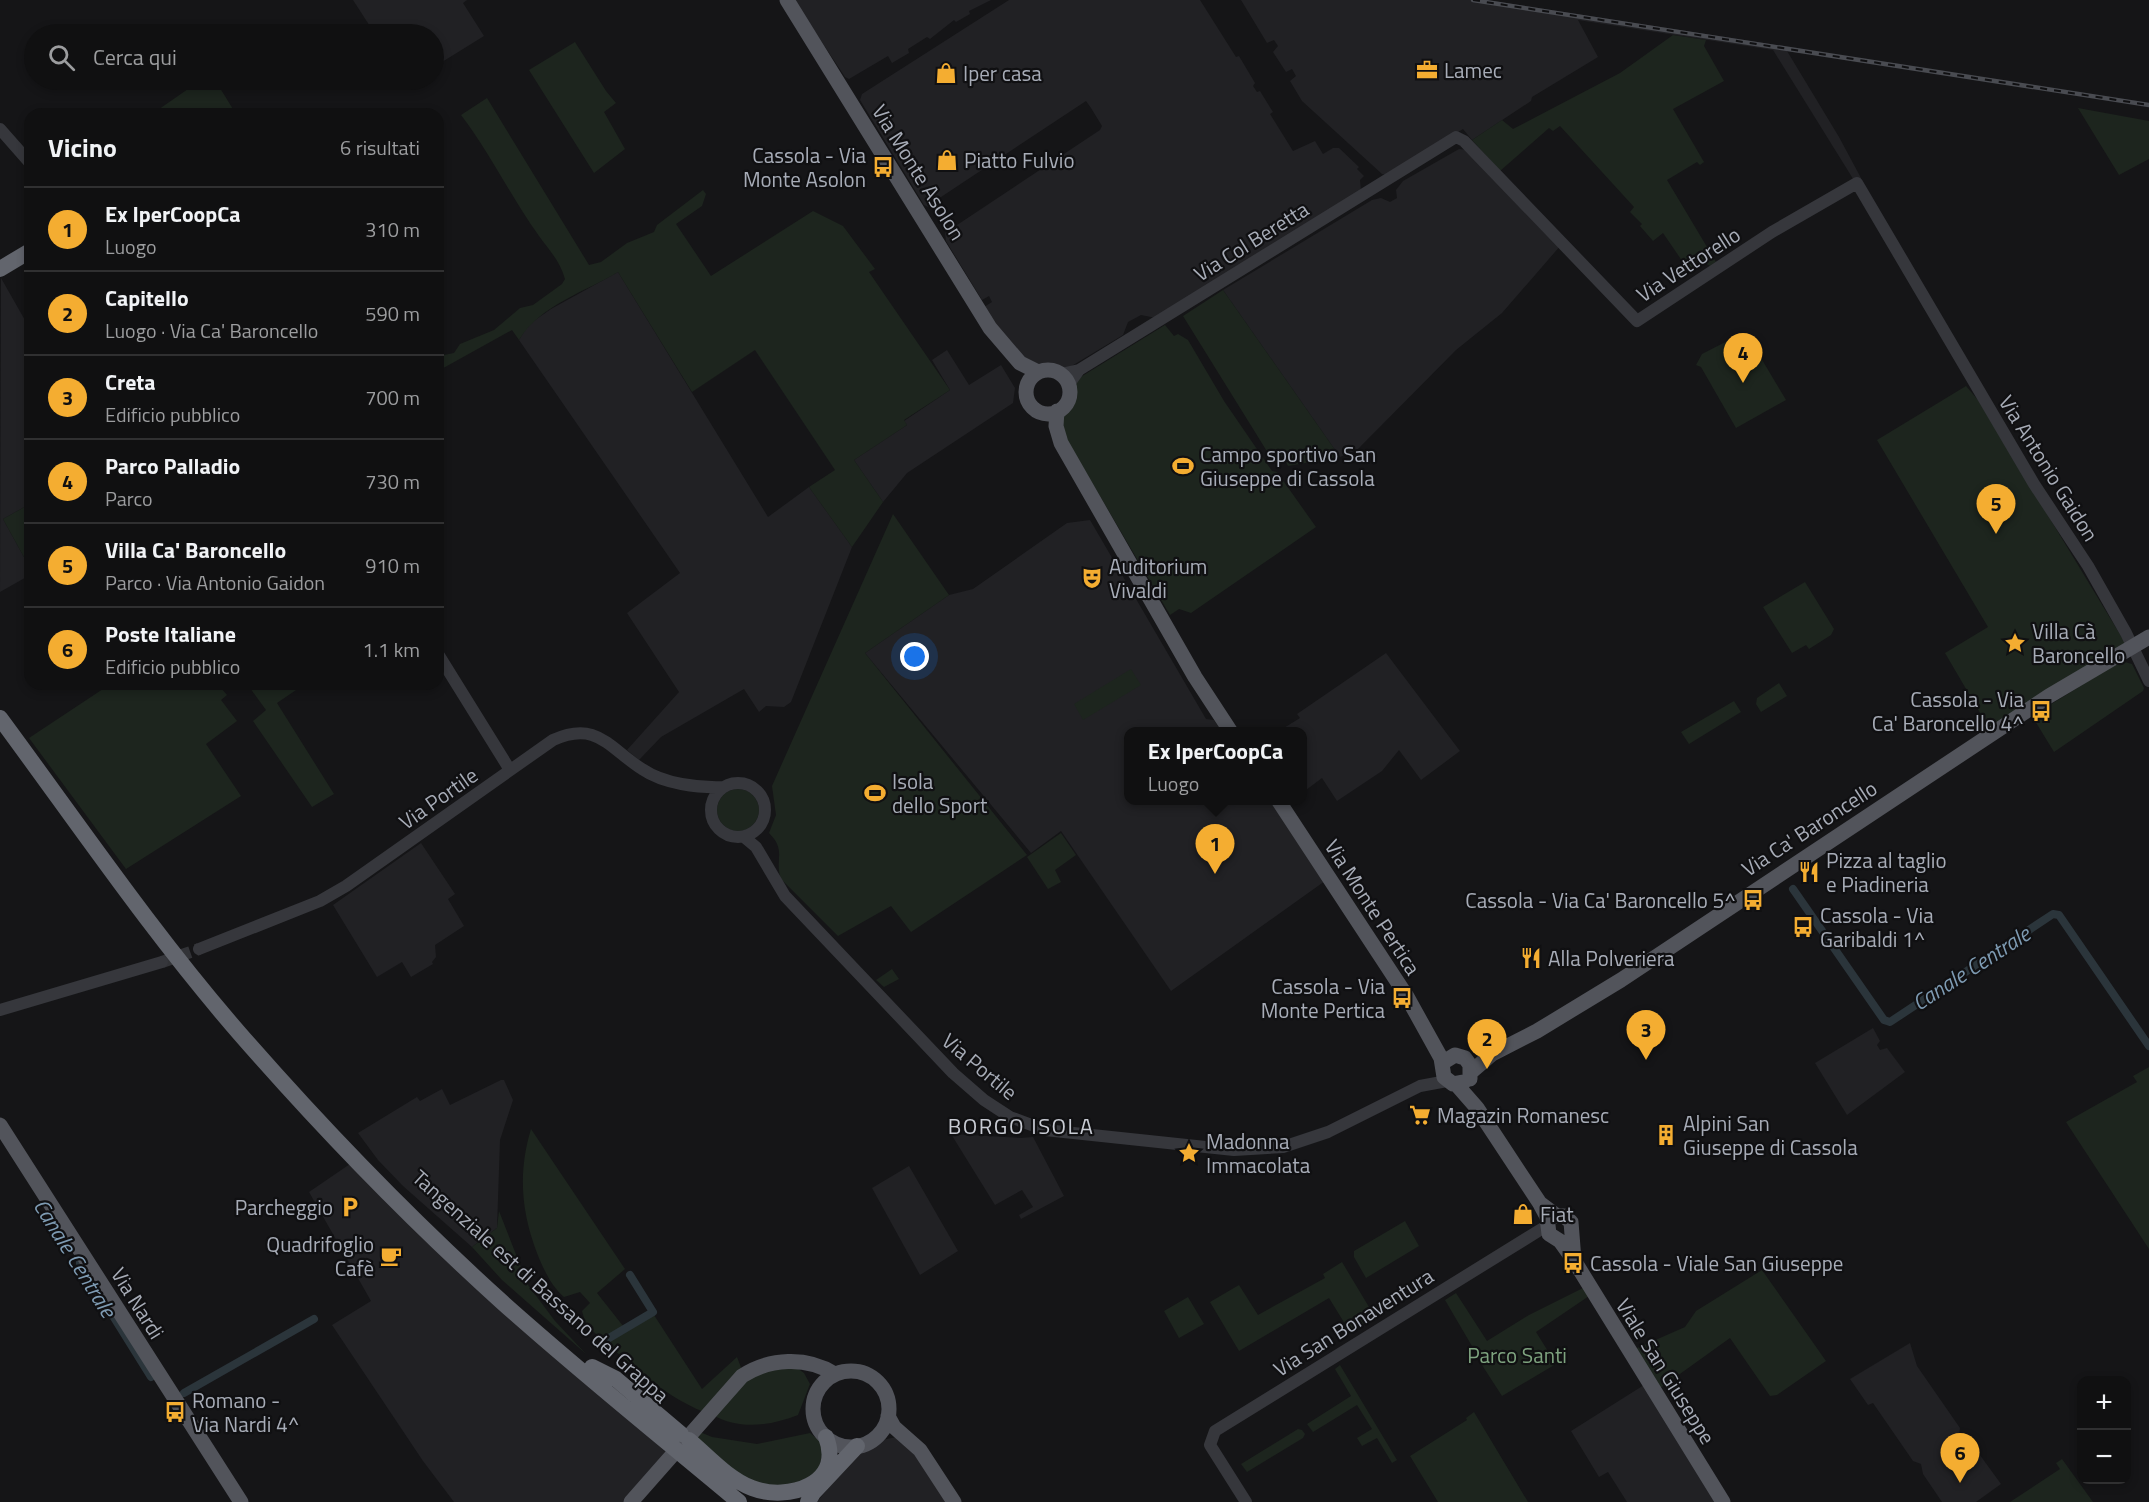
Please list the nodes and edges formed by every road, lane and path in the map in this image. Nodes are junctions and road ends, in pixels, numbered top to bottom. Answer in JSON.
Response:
{"nodes":[{"id":1,"x":787,"y":0,"type":"edge"},
{"id":2,"x":0,"y":129,"type":"edge"},
{"id":3,"x":1459,"y":137,"type":"joint"},
{"id":4,"x":24,"y":157,"type":"edge"},
{"id":5,"x":1857,"y":183,"type":"joint"},
{"id":6,"x":24,"y":255,"type":"edge"},
{"id":7,"x":0,"y":269,"type":"edge"},
{"id":8,"x":1033,"y":377,"type":"junction"},
{"id":9,"x":1065,"y":379,"type":"junction"},
{"id":10,"x":1052,"y":417,"type":"junction"},
{"id":11,"x":2149,"y":637,"type":"edge"},
{"id":12,"x":2132,"y":647,"type":"junction"},
{"id":13,"x":444,"y":664,"type":"edge"},
{"id":14,"x":2149,"y":681,"type":"edge"},
{"id":15,"x":0,"y":718,"type":"edge"},
{"id":16,"x":1228,"y":727,"type":"edge"},
{"id":17,"x":510,"y":770,"type":"junction"},
{"id":18,"x":695,"y":785,"type":"junction"},
{"id":19,"x":724,"y":787,"type":"junction"},
{"id":20,"x":711,"y":804,"type":"junction"},
{"id":21,"x":1281,"y":805,"type":"edge"},
{"id":22,"x":760,"y":828,"type":"junction"},
{"id":23,"x":744,"y":837,"type":"junction"},
{"id":24,"x":762,"y":858,"type":"junction"},
{"id":25,"x":199,"y":949,"type":"tunnel mouth"},
{"id":26,"x":162,"y":962,"type":"tunnel mouth"},
{"id":27,"x":0,"y":1010,"type":"edge"},
{"id":28,"x":1456,"y":1069,"type":"junction"},
{"id":29,"x":0,"y":1125,"type":"edge"},
{"id":30,"x":1556,"y":1230,"type":"junction"},
{"id":31,"x":795,"y":1362,"type":"junction"},
{"id":32,"x":584,"y":1366,"type":"junction"},
{"id":33,"x":835,"y":1374,"type":"junction"},
{"id":34,"x":817,"y":1393,"type":"junction"},
{"id":35,"x":888,"y":1416,"type":"junction"},
{"id":36,"x":687,"y":1435,"type":"junction"},
{"id":37,"x":904,"y":1436,"type":"junction"},
{"id":38,"x":826,"y":1437,"type":"junction"},
{"id":39,"x":876,"y":1437,"type":"junction"},
{"id":40,"x":856,"y":1446,"type":"junction"},
{"id":41,"x":241,"y":1502,"type":"edge"},
{"id":42,"x":631,"y":1502,"type":"edge"},
{"id":43,"x":720,"y":1502,"type":"edge"},
{"id":44,"x":739,"y":1502,"type":"edge"},
{"id":45,"x":753,"y":1502,"type":"edge"},
{"id":46,"x":808,"y":1502,"type":"edge"},
{"id":47,"x":954,"y":1502,"type":"edge"},
{"id":48,"x":1246,"y":1502,"type":"edge"},
{"id":49,"x":1723,"y":1502,"type":"edge"}],
"edges":[{"from":1,"to":8,"type":"main road","name":"Via Monte Asolon"},
{"from":2,"to":4,"type":"street"},
{"from":3,"to":5,"type":"street","name":"Via Vettorello"},
{"from":3,"to":9,"type":"street","name":"Via Col Beretta"},
{"from":5,"to":12,"type":"street","name":"Via Antonio Gaidon"},
{"from":6,"to":7,"type":"highway"},
{"from":8,"to":9,"type":"main road"},
{"from":8,"to":10,"type":"main road"},
{"from":9,"to":10,"type":"main road"},
{"from":10,"to":16,"type":"main road"},
{"from":11,"to":12,"type":"main road","name":"Via Ca' Baroncello"},
{"from":12,"to":14,"type":"street","name":"Via Antonio Gaidon"},
{"from":12,"to":28,"type":"main road","name":"Via Ca' Baroncello"},
{"from":13,"to":17,"type":"street"},
{"from":15,"to":32,"type":"highway","name":"Tangenziale est di Bassano del Grappa"},
{"from":17,"to":18,"type":"street","name":"Via Portile"},
{"from":17,"to":25,"type":"street","name":"Via Portile"},
{"from":18,"to":19,"type":"street","name":"Via Portile"},
{"from":18,"to":20,"type":"street"},
{"from":19,"to":20,"type":"street"},
{"from":19,"to":22,"type":"street"},
{"from":20,"to":23,"type":"street"},
{"from":21,"to":28,"type":"main road","name":"Via Monte Pertica"},
{"from":22,"to":23,"type":"street"},
{"from":22,"to":24,"type":"street","name":"Via Portile"},
{"from":23,"to":24,"type":"street","name":"Via Portile"},
{"from":24,"to":28,"type":"street","name":"Via Portile"},
{"from":26,"to":27,"type":"street"},
{"from":28,"to":30,"type":"main road","name":"Viale San Giuseppe"},
{"from":29,"to":41,"type":"main road","name":"Via Nardi"},
{"from":30,"to":48,"type":"street","name":"Via San Bonaventura"},
{"from":30,"to":49,"type":"main road","name":"Viale San Giuseppe"},
{"from":31,"to":33,"type":"main road"},
{"from":31,"to":34,"type":"main road"},
{"from":31,"to":36,"type":"main road"},
{"from":32,"to":36,"type":"highway"},
{"from":32,"to":43,"type":"highway"},
{"from":32,"to":44,"type":"highway","name":"Tangenziale est di Bassano del Grappa"},
{"from":32,"to":45,"type":"highway","name":"Tangenziale est di Bassano del Grappa"},
{"from":33,"to":34,"type":"main road"},
{"from":33,"to":35,"type":"main road"},
{"from":34,"to":38,"type":"main road"},
{"from":35,"to":37,"type":"main road"},
{"from":35,"to":39,"type":"main road"},
{"from":36,"to":38,"type":"highway"},
{"from":36,"to":42,"type":"main road"},
{"from":37,"to":39,"type":"main road"},
{"from":37,"to":47,"type":"main road"},
{"from":38,"to":40,"type":"main road"},
{"from":39,"to":40,"type":"main road"},
{"from":40,"to":46,"type":"highway"}]}
